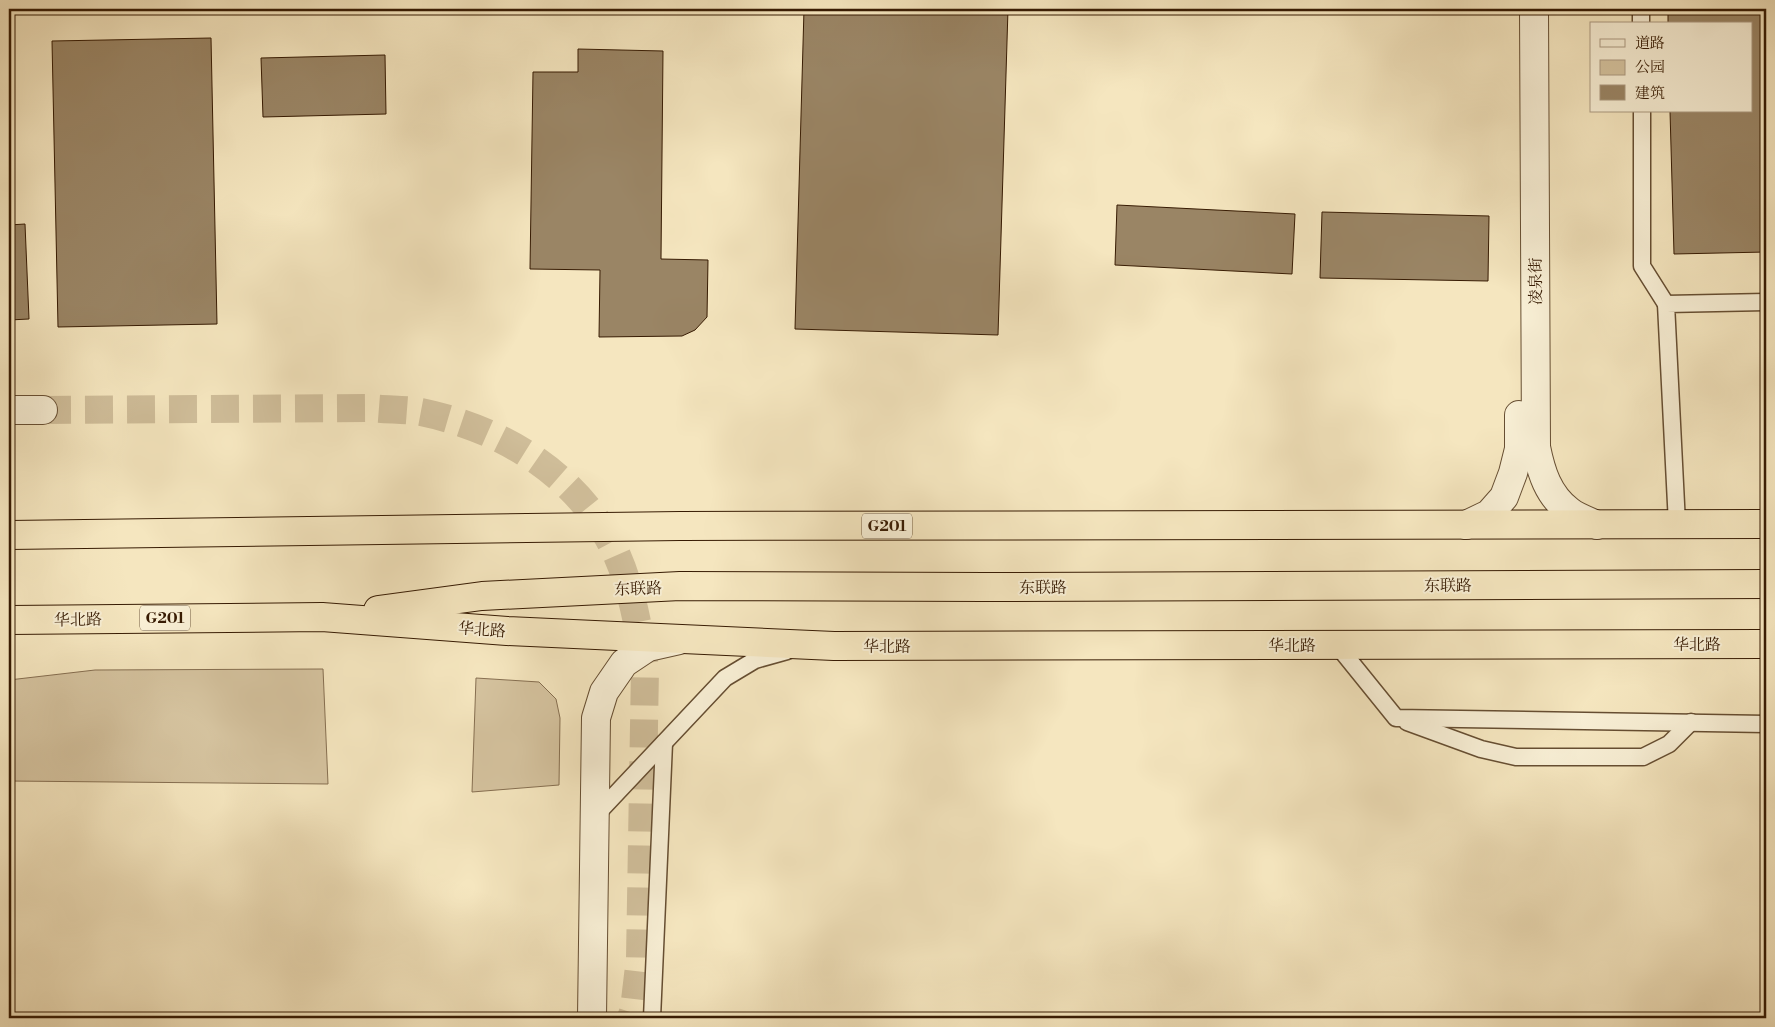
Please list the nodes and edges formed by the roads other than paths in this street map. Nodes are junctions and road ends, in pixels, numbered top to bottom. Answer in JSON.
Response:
{"nodes":[{"id":1,"x":1516,"y":9,"type":"edge"},
{"id":2,"x":1534,"y":9,"type":"edge"},
{"id":3,"x":1641,"y":9,"type":"edge"},
{"id":4,"x":1641,"y":22,"type":"edge"},
{"id":5,"x":1642,"y":112,"type":"edge"},
{"id":6,"x":1766,"y":302,"type":"edge"},
{"id":7,"x":1666,"y":304,"type":"junction"},
{"id":8,"x":9,"y":410,"type":"edge"},
{"id":9,"x":43,"y":410,"type":"tunnel mouth"},
{"id":10,"x":1677,"y":524,"type":"junction"},
{"id":11,"x":1766,"y":524,"type":"edge"},
{"id":12,"x":1466,"y":525,"type":"junction"},
{"id":13,"x":1597,"y":525,"type":"junction"},
{"id":14,"x":9,"y":535,"type":"edge"},
{"id":15,"x":1766,"y":584,"type":"edge"},
{"id":16,"x":322,"y":617,"type":"junction"},
{"id":17,"x":9,"y":620,"type":"edge"},
{"id":18,"x":684,"y":640,"type":"junction"},
{"id":19,"x":1766,"y":644,"type":"edge"},
{"id":20,"x":1337,"y":645,"type":"junction"},
{"id":21,"x":834,"y":646,"type":"junction"},
{"id":22,"x":1396,"y":718,"type":"junction"},
{"id":23,"x":1690,"y":722,"type":"junction"},
{"id":24,"x":1766,"y":724,"type":"edge"},
{"id":25,"x":664,"y":743,"type":"junction"},
{"id":26,"x":595,"y":816,"type":"junction"},
{"id":27,"x":592,"y":1018,"type":"edge"},
{"id":28,"x":652,"y":1018,"type":"edge"}],
"edges":[{"from":1,"to":12,"type":"street","name":"凌泉街"},
{"from":2,"to":13,"type":"street","name":"凌泉街"},
{"from":3,"to":4,"type":"lane"},
{"from":5,"to":7,"type":"lane"},
{"from":6,"to":7,"type":"lane"},
{"from":7,"to":10,"type":"lane"},
{"from":8,"to":9,"type":"street"},
{"from":10,"to":11,"type":"highway","number":"G201"},
{"from":10,"to":13,"type":"highway","number":"G201"},
{"from":12,"to":13,"type":"highway","number":"G201"},
{"from":12,"to":14,"type":"highway","number":"G201"},
{"from":15,"to":16,"type":"highway","name":"东联路"},
{"from":16,"to":17,"type":"highway","name":"华北路","number":"G201"},
{"from":16,"to":18,"type":"highway","name":"华北路","number":"G201"},
{"from":18,"to":21,"type":"highway","name":"华北路","number":"G201"},
{"from":18,"to":26,"type":"street"},
{"from":19,"to":20,"type":"highway","name":"华北路","number":"G201"},
{"from":20,"to":21,"type":"highway","name":"华北路","number":"G201"},
{"from":20,"to":22,"type":"lane"},
{"from":21,"to":25,"type":"lane"},
{"from":22,"to":23,"type":"lane"},
{"from":22,"to":23,"type":"lane"},
{"from":23,"to":24,"type":"lane"},
{"from":25,"to":26,"type":"lane"},
{"from":25,"to":28,"type":"lane"},
{"from":26,"to":27,"type":"street"}]}
